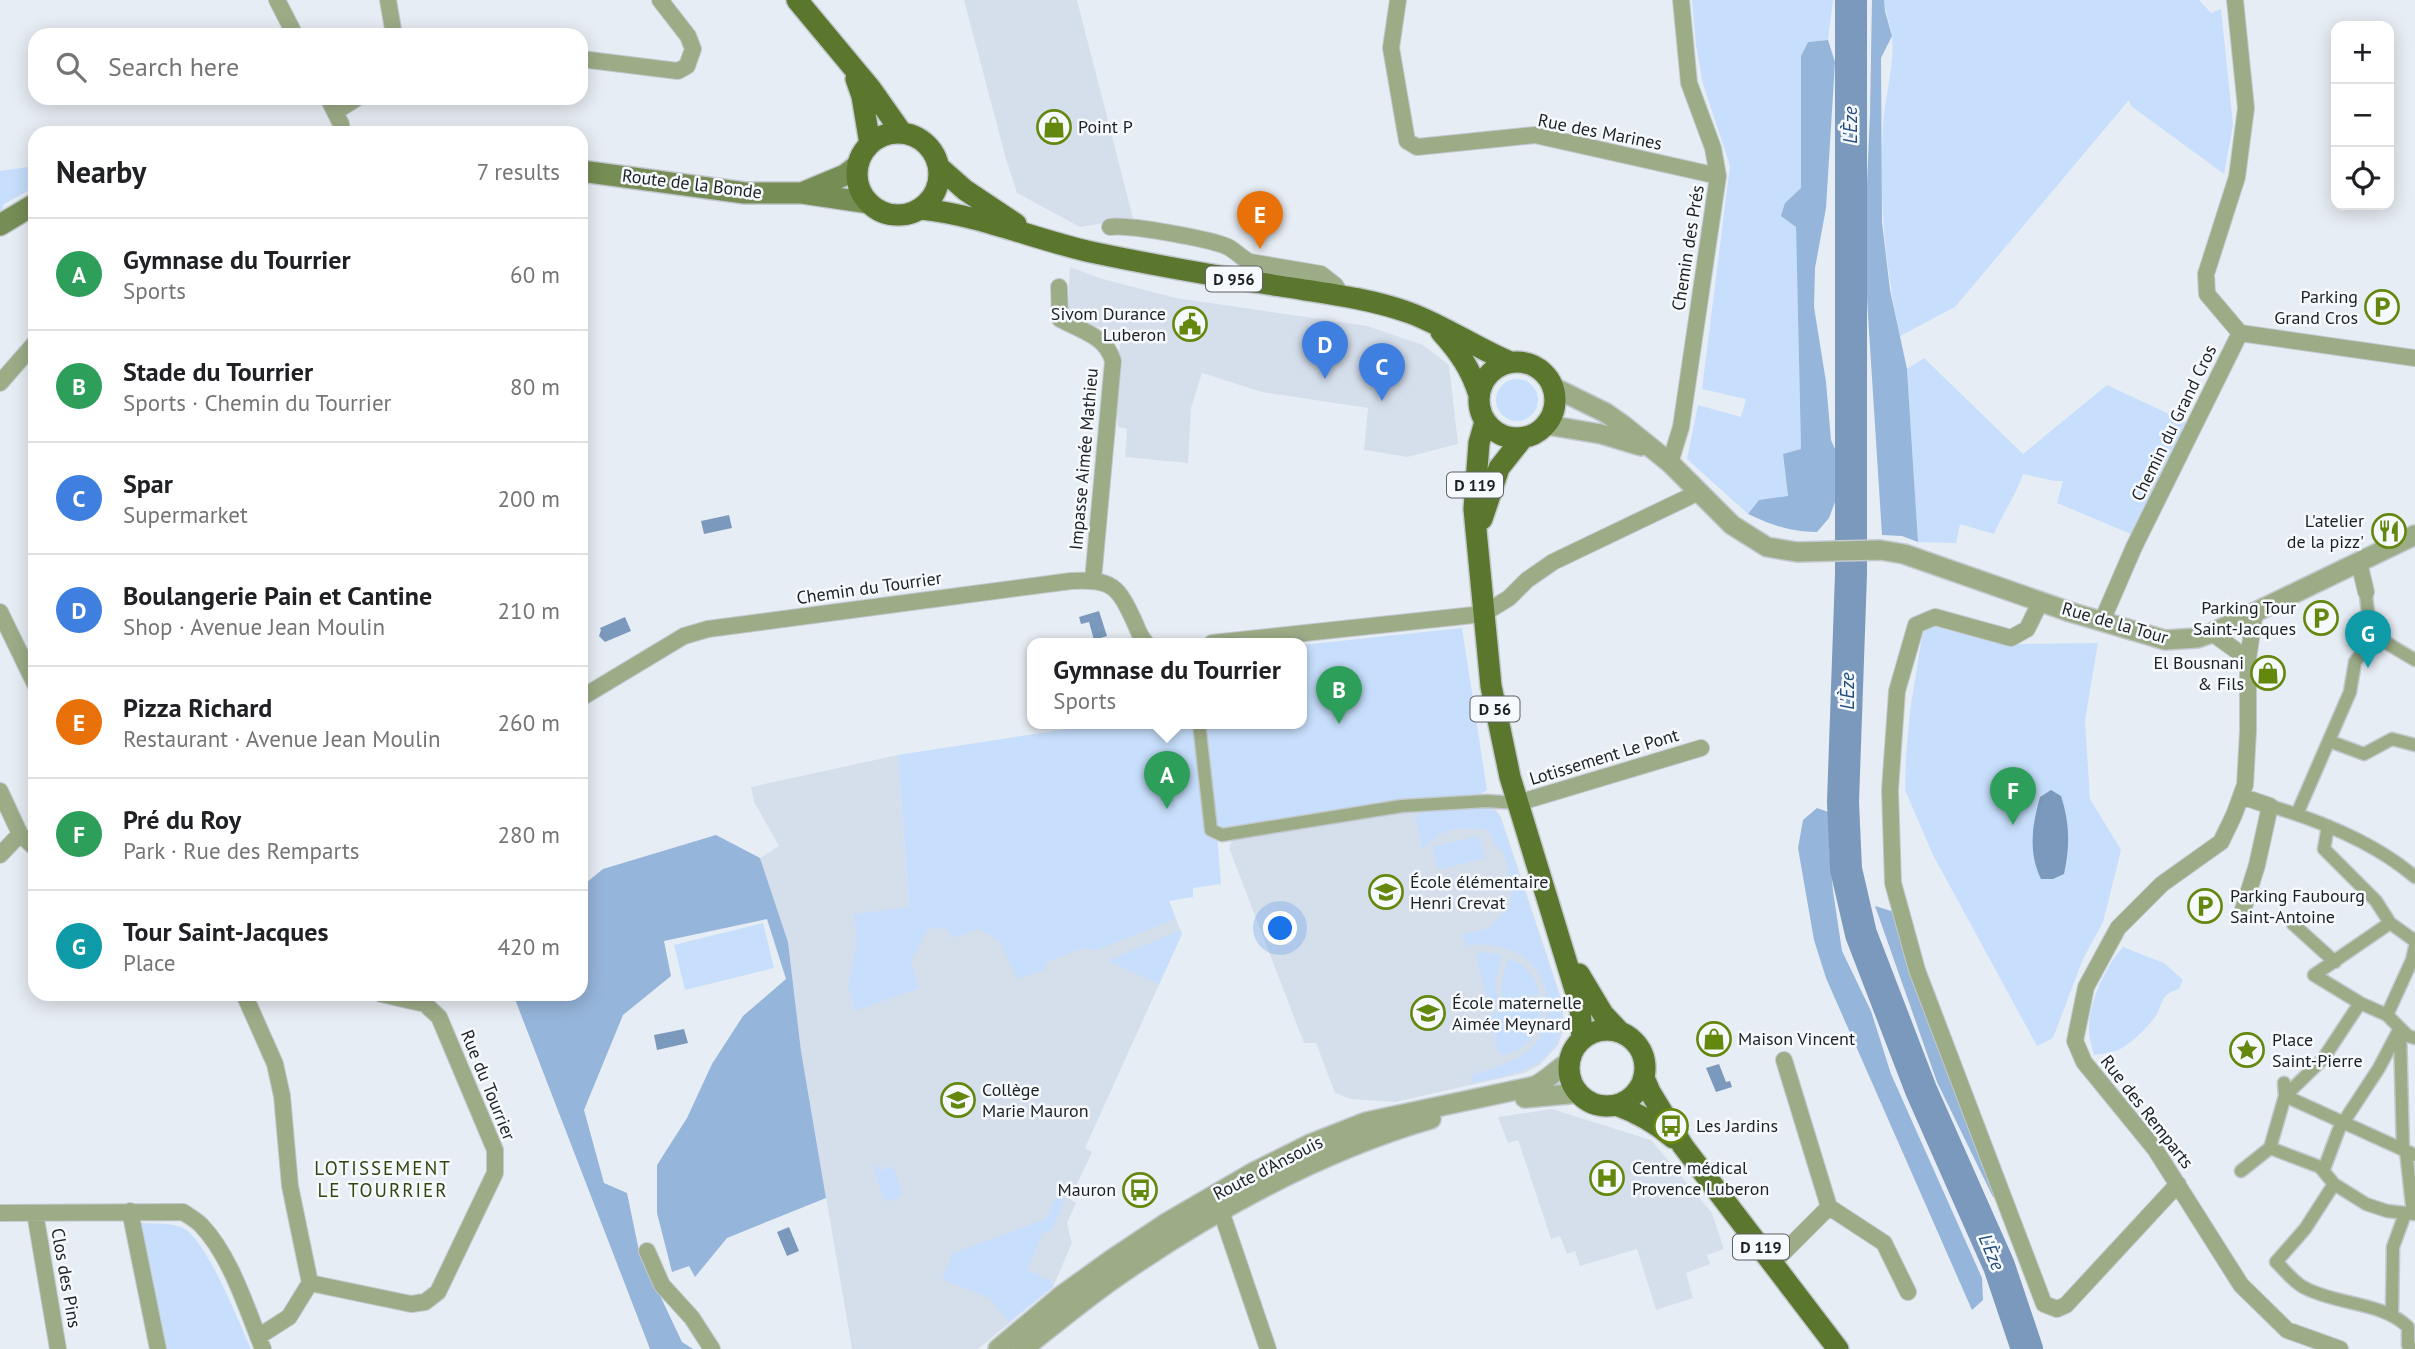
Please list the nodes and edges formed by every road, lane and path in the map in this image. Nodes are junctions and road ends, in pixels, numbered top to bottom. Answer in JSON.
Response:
{"nodes":[{"id":1,"x":277,"y":0,"type":"edge"},
{"id":2,"x":388,"y":0,"type":"edge"},
{"id":3,"x":660,"y":0,"type":"edge"},
{"id":4,"x":797,"y":0,"type":"edge"},
{"id":5,"x":1398,"y":0,"type":"edge"},
{"id":6,"x":1681,"y":0,"type":"edge"},
{"id":7,"x":2235,"y":0,"type":"edge"},
{"id":8,"x":291,"y":28,"type":"edge"},
{"id":9,"x":393,"y":28,"type":"edge"},
{"id":10,"x":588,"y":60,"type":"edge"},
{"id":11,"x":849,"y":61,"type":"junction"},
{"id":12,"x":332,"y":105,"type":"edge"},
{"id":13,"x":340,"y":126,"type":"edge"},
{"id":14,"x":902,"y":133,"type":"junction"},
{"id":15,"x":870,"y":144,"type":"junction"},
{"id":16,"x":858,"y":165,"type":"junction"},
{"id":17,"x":939,"y":167,"type":"junction"},
{"id":18,"x":588,"y":172,"type":"edge"},
{"id":19,"x":1718,"y":176,"type":"junction"},
{"id":20,"x":802,"y":193,"type":"junction"},
{"id":21,"x":869,"y":203,"type":"junction"},
{"id":22,"x":28,"y":208,"type":"edge"},
{"id":23,"x":921,"y":209,"type":"junction"},
{"id":24,"x":0,"y":225,"type":"edge"},
{"id":25,"x":1110,"y":227,"type":"dead end"},
{"id":26,"x":1030,"y":234,"type":"junction"},
{"id":27,"x":1059,"y":287,"type":"dead end"},
{"id":28,"x":1343,"y":297,"type":"junction"},
{"id":29,"x":1433,"y":324,"type":"junction"},
{"id":30,"x":2240,"y":334,"type":"junction"},
{"id":31,"x":28,"y":351,"type":"edge"},
{"id":32,"x":2415,"y":358,"type":"edge"},
{"id":33,"x":1510,"y":362,"type":"junction"},
{"id":34,"x":0,"y":383,"type":"edge"},
{"id":35,"x":1553,"y":387,"type":"junction"},
{"id":36,"x":1479,"y":395,"type":"junction"},
{"id":37,"x":1485,"y":422,"type":"junction"},
{"id":38,"x":1547,"y":425,"type":"junction"},
{"id":39,"x":1522,"y":439,"type":"junction"},
{"id":40,"x":1651,"y":450,"type":"junction"},
{"id":41,"x":1670,"y":463,"type":"junction"},
{"id":42,"x":1699,"y":492,"type":"junction"},
{"id":43,"x":2415,"y":535,"type":"edge"},
{"id":44,"x":1479,"y":549,"type":"junction"},
{"id":45,"x":2359,"y":562,"type":"junction"},
{"id":46,"x":1093,"y":580,"type":"junction"},
{"id":47,"x":2366,"y":592,"type":"joint"},
{"id":48,"x":2041,"y":601,"type":"junction"},
{"id":49,"x":2255,"y":611,"type":"junction"},
{"id":50,"x":0,"y":612,"type":"edge"},
{"id":51,"x":1483,"y":614,"type":"junction"},
{"id":52,"x":2102,"y":621,"type":"junction"},
{"id":53,"x":2212,"y":633,"type":"junction"},
{"id":54,"x":2375,"y":635,"type":"junction"},
{"id":55,"x":1142,"y":638,"type":"edge"},
{"id":56,"x":1259,"y":638,"type":"edge"},
{"id":57,"x":2248,"y":659,"type":"junction"},
{"id":58,"x":2415,"y":660,"type":"edge"},
{"id":59,"x":28,"y":670,"type":"edge"},
{"id":60,"x":588,"y":694,"type":"edge"},
{"id":61,"x":1200,"y":729,"type":"edge"},
{"id":62,"x":2329,"y":741,"type":"junction"},
{"id":63,"x":2415,"y":745,"type":"edge"},
{"id":64,"x":1701,"y":748,"type":"dead end"},
{"id":65,"x":0,"y":791,"type":"edge"},
{"id":66,"x":2241,"y":796,"type":"junction"},
{"id":67,"x":1518,"y":803,"type":"junction"},
{"id":68,"x":2270,"y":806,"type":"junction"},
{"id":69,"x":2297,"y":814,"type":"junction"},
{"id":70,"x":2329,"y":826,"type":"junction"},
{"id":71,"x":20,"y":834,"type":"junction"},
{"id":72,"x":28,"y":841,"type":"edge"},
{"id":73,"x":0,"y":855,"type":"edge"},
{"id":74,"x":2415,"y":877,"type":"edge"},
{"id":75,"x":2242,"y":913,"type":"dead end"},
{"id":76,"x":2390,"y":923,"type":"junction"},
{"id":77,"x":2293,"y":924,"type":"dead end"},
{"id":78,"x":1559,"y":936,"type":"junction"},
{"id":79,"x":2415,"y":941,"type":"edge"},
{"id":80,"x":2415,"y":947,"type":"edge"},
{"id":81,"x":2335,"y":962,"type":"junction"},
{"id":82,"x":247,"y":1001,"type":"edge"},
{"id":83,"x":412,"y":1001,"type":"edge"},
{"id":84,"x":2360,"y":1003,"type":"junction"},
{"id":85,"x":2387,"y":1015,"type":"junction"},
{"id":86,"x":2400,"y":1028,"type":"junction"},
{"id":87,"x":1620,"y":1032,"type":"junction"},
{"id":88,"x":2415,"y":1038,"type":"edge"},
{"id":89,"x":1582,"y":1039,"type":"junction"},
{"id":90,"x":1784,"y":1060,"type":"dead end"},
{"id":91,"x":1570,"y":1061,"type":"junction"},
{"id":92,"x":1644,"y":1077,"type":"junction"},
{"id":93,"x":2284,"y":1090,"type":"junction"},
{"id":94,"x":1578,"y":1093,"type":"junction"},
{"id":95,"x":1616,"y":1105,"type":"junction"},
{"id":96,"x":2344,"y":1122,"type":"junction"},
{"id":97,"x":1683,"y":1146,"type":"junction"},
{"id":98,"x":2270,"y":1148,"type":"junction"},
{"id":99,"x":2408,"y":1152,"type":"edge"},
{"id":100,"x":2324,"y":1169,"type":"junction"},
{"id":101,"x":2241,"y":1171,"type":"dead end"},
{"id":102,"x":2178,"y":1184,"type":"junction"},
{"id":103,"x":2334,"y":1184,"type":"junction"},
{"id":104,"x":1829,"y":1208,"type":"junction"},
{"id":105,"x":130,"y":1211,"type":"junction"},
{"id":106,"x":1221,"y":1211,"type":"junction"},
{"id":107,"x":0,"y":1213,"type":"edge"},
{"id":108,"x":35,"y":1213,"type":"junction"},
{"id":109,"x":2411,"y":1214,"type":"edge"},
{"id":110,"x":647,"y":1251,"type":"dead end"},
{"id":111,"x":1773,"y":1263,"type":"junction"},
{"id":112,"x":1117,"y":1266,"type":"junction"},
{"id":113,"x":310,"y":1283,"type":"junction"},
{"id":114,"x":1908,"y":1292,"type":"dead end"},
{"id":115,"x":2394,"y":1315,"type":"junction"},
{"id":116,"x":2412,"y":1327,"type":"edge"},
{"id":117,"x":261,"y":1343,"type":"edge"},
{"id":118,"x":58,"y":1349,"type":"edge"},
{"id":119,"x":158,"y":1349,"type":"edge"},
{"id":120,"x":712,"y":1349,"type":"edge"},
{"id":121,"x":999,"y":1349,"type":"edge"},
{"id":122,"x":1023,"y":1349,"type":"edge"},
{"id":123,"x":1268,"y":1349,"type":"edge"},
{"id":124,"x":1838,"y":1349,"type":"edge"},
{"id":125,"x":2340,"y":1349,"type":"edge"},
{"id":126,"x":2414,"y":1349,"type":"edge"}],
"edges":[{"from":1,"to":8,"type":"street"},
{"from":2,"to":9,"type":"street"},
{"from":3,"to":10,"type":"street"},
{"from":4,"to":11,"type":"main road"},
{"from":5,"to":19,"type":"street","name":"Rue des Marines"},
{"from":6,"to":19,"type":"street","name":"Chemin des Prés"},
{"from":7,"to":30,"type":"street","name":"Chemin du Grand Cros"},
{"from":11,"to":14,"type":"main road"},
{"from":11,"to":15,"type":"main road"},
{"from":12,"to":13,"type":"street"},
{"from":14,"to":15,"type":"main road"},
{"from":14,"to":17,"type":"main road"},
{"from":15,"to":16,"type":"main road"},
{"from":16,"to":20,"type":"main road","name":"Route de la Bonde"},
{"from":16,"to":21,"type":"main road"},
{"from":17,"to":23,"type":"main road"},
{"from":17,"to":26,"type":"main road","number":"D 956"},
{"from":18,"to":20,"type":"main road","name":"Route de la Bonde"},
{"from":19,"to":41,"type":"street","name":"Chemin des Prés"},
{"from":20,"to":21,"type":"main road","name":"Route de la Bonde"},
{"from":21,"to":23,"type":"main road"},
{"from":22,"to":24,"type":"main road"},
{"from":23,"to":26,"type":"main road","number":"D 956"},
{"from":25,"to":28,"type":"street"},
{"from":26,"to":28,"type":"main road","number":"D 956"},
{"from":27,"to":46,"type":"street","name":"Impasse Aimée Mathieu"},
{"from":28,"to":29,"type":"main road","number":"D 956"},
{"from":29,"to":33,"type":"main road","number":"D 956"},
{"from":29,"to":36,"type":"main road","number":"D 956"},
{"from":30,"to":32,"type":"street"},
{"from":30,"to":52,"type":"street","name":"Chemin du Grand Cros"},
{"from":31,"to":34,"type":"street"},
{"from":33,"to":35,"type":"main road"},
{"from":33,"to":36,"type":"main road"},
{"from":35,"to":38,"type":"main road"},
{"from":35,"to":40,"type":"street"},
{"from":36,"to":37,"type":"main road"},
{"from":37,"to":39,"type":"main road"},
{"from":37,"to":44,"type":"main road","number":"D 119"},
{"from":38,"to":39,"type":"main road"},
{"from":38,"to":40,"type":"street"},
{"from":39,"to":44,"type":"main road","number":"D 119"},
{"from":40,"to":41,"type":"street"},
{"from":41,"to":42,"type":"street"},
{"from":42,"to":48,"type":"street","name":"Rue de la Tour"},
{"from":42,"to":51,"type":"street"},
{"from":43,"to":45,"type":"street","name":"Rue de la Tour"},
{"from":44,"to":51,"type":"main road","number":"D 119"},
{"from":45,"to":47,"type":"street"},
{"from":45,"to":49,"type":"street","name":"Rue de la Tour"},
{"from":46,"to":55,"type":"street"},
{"from":46,"to":60,"type":"street","name":"Chemin du Tourrier"},
{"from":47,"to":54,"type":"street"},
{"from":48,"to":52,"type":"street","name":"Rue de la Tour"},
{"from":48,"to":102,"type":"street"},
{"from":49,"to":53,"type":"street","name":"Rue de la Tour"},
{"from":49,"to":57,"type":"street"},
{"from":50,"to":59,"type":"street"},
{"from":51,"to":56,"type":"street"},
{"from":51,"to":67,"type":"main road","number":"D 56"},
{"from":52,"to":53,"type":"street","name":"Rue de la Tour"},
{"from":53,"to":57,"type":"street"},
{"from":54,"to":58,"type":"street"},
{"from":54,"to":62,"type":"street"},
{"from":57,"to":66,"type":"street"},
{"from":61,"to":67,"type":"street"},
{"from":62,"to":63,"type":"street"},
{"from":62,"to":69,"type":"street"},
{"from":64,"to":67,"type":"street","name":"Lotissement Le Pont"},
{"from":65,"to":71,"type":"street"},
{"from":66,"to":68,"type":"street"},
{"from":66,"to":102,"type":"street","name":"Rue des Remparts"},
{"from":67,"to":78,"type":"main road","number":"D 56"},
{"from":68,"to":69,"type":"street"},
{"from":68,"to":75,"type":"street"},
{"from":69,"to":70,"type":"street"},
{"from":70,"to":74,"type":"street"},
{"from":70,"to":76,"type":"street"},
{"from":71,"to":72,"type":"street"},
{"from":71,"to":73,"type":"street"},
{"from":76,"to":79,"type":"street"},
{"from":76,"to":81,"type":"street"},
{"from":77,"to":81,"type":"street"},
{"from":78,"to":87,"type":"main road","number":"D 56"},
{"from":78,"to":89,"type":"main road","number":"D 56"},
{"from":80,"to":85,"type":"street"},
{"from":81,"to":84,"type":"street"},
{"from":82,"to":113,"type":"street"},
{"from":83,"to":113,"type":"street","name":"Rue du Tourrier"},
{"from":84,"to":85,"type":"street"},
{"from":84,"to":93,"type":"street"},
{"from":85,"to":86,"type":"street"},
{"from":86,"to":88,"type":"street"},
{"from":86,"to":96,"type":"street"},
{"from":86,"to":99,"type":"street"},
{"from":87,"to":89,"type":"main road"},
{"from":87,"to":92,"type":"main road"},
{"from":89,"to":91,"type":"main road"},
{"from":90,"to":104,"type":"street"},
{"from":91,"to":94,"type":"main road"},
{"from":91,"to":112,"type":"street","name":"Route d'Ansouis"},
{"from":92,"to":95,"type":"main road"},
{"from":92,"to":97,"type":"main road","number":"D 119"},
{"from":93,"to":96,"type":"street"},
{"from":93,"to":98,"type":"street"},
{"from":94,"to":95,"type":"main road"},
{"from":94,"to":106,"type":"street","name":"Route d'Ansouis"},
{"from":95,"to":97,"type":"main road","number":"D 119"},
{"from":96,"to":99,"type":"street"},
{"from":96,"to":100,"type":"street"},
{"from":97,"to":111,"type":"main road","number":"D 119"},
{"from":98,"to":100,"type":"street"},
{"from":98,"to":101,"type":"street"},
{"from":99,"to":109,"type":"street"},
{"from":100,"to":103,"type":"street"},
{"from":102,"to":125,"type":"street","name":"Rue des Remparts"},
{"from":103,"to":109,"type":"street"},
{"from":103,"to":115,"type":"street"},
{"from":104,"to":111,"type":"street"},
{"from":104,"to":114,"type":"street"},
{"from":105,"to":108,"type":"street"},
{"from":105,"to":117,"type":"street"},
{"from":105,"to":119,"type":"street"},
{"from":106,"to":112,"type":"street","name":"Route d'Ansouis"},
{"from":106,"to":123,"type":"street"},
{"from":107,"to":108,"type":"street"},
{"from":108,"to":118,"type":"street","name":"Clos des Pins"},
{"from":109,"to":115,"type":"street"},
{"from":110,"to":120,"type":"street"},
{"from":111,"to":124,"type":"main road","number":"D 119"},
{"from":112,"to":121,"type":"street","name":"Route d'Ansouis"},
{"from":112,"to":122,"type":"street","name":"Route d'Ansouis"},
{"from":113,"to":117,"type":"street"},
{"from":115,"to":116,"type":"street"},
{"from":116,"to":126,"type":"street"}]}
